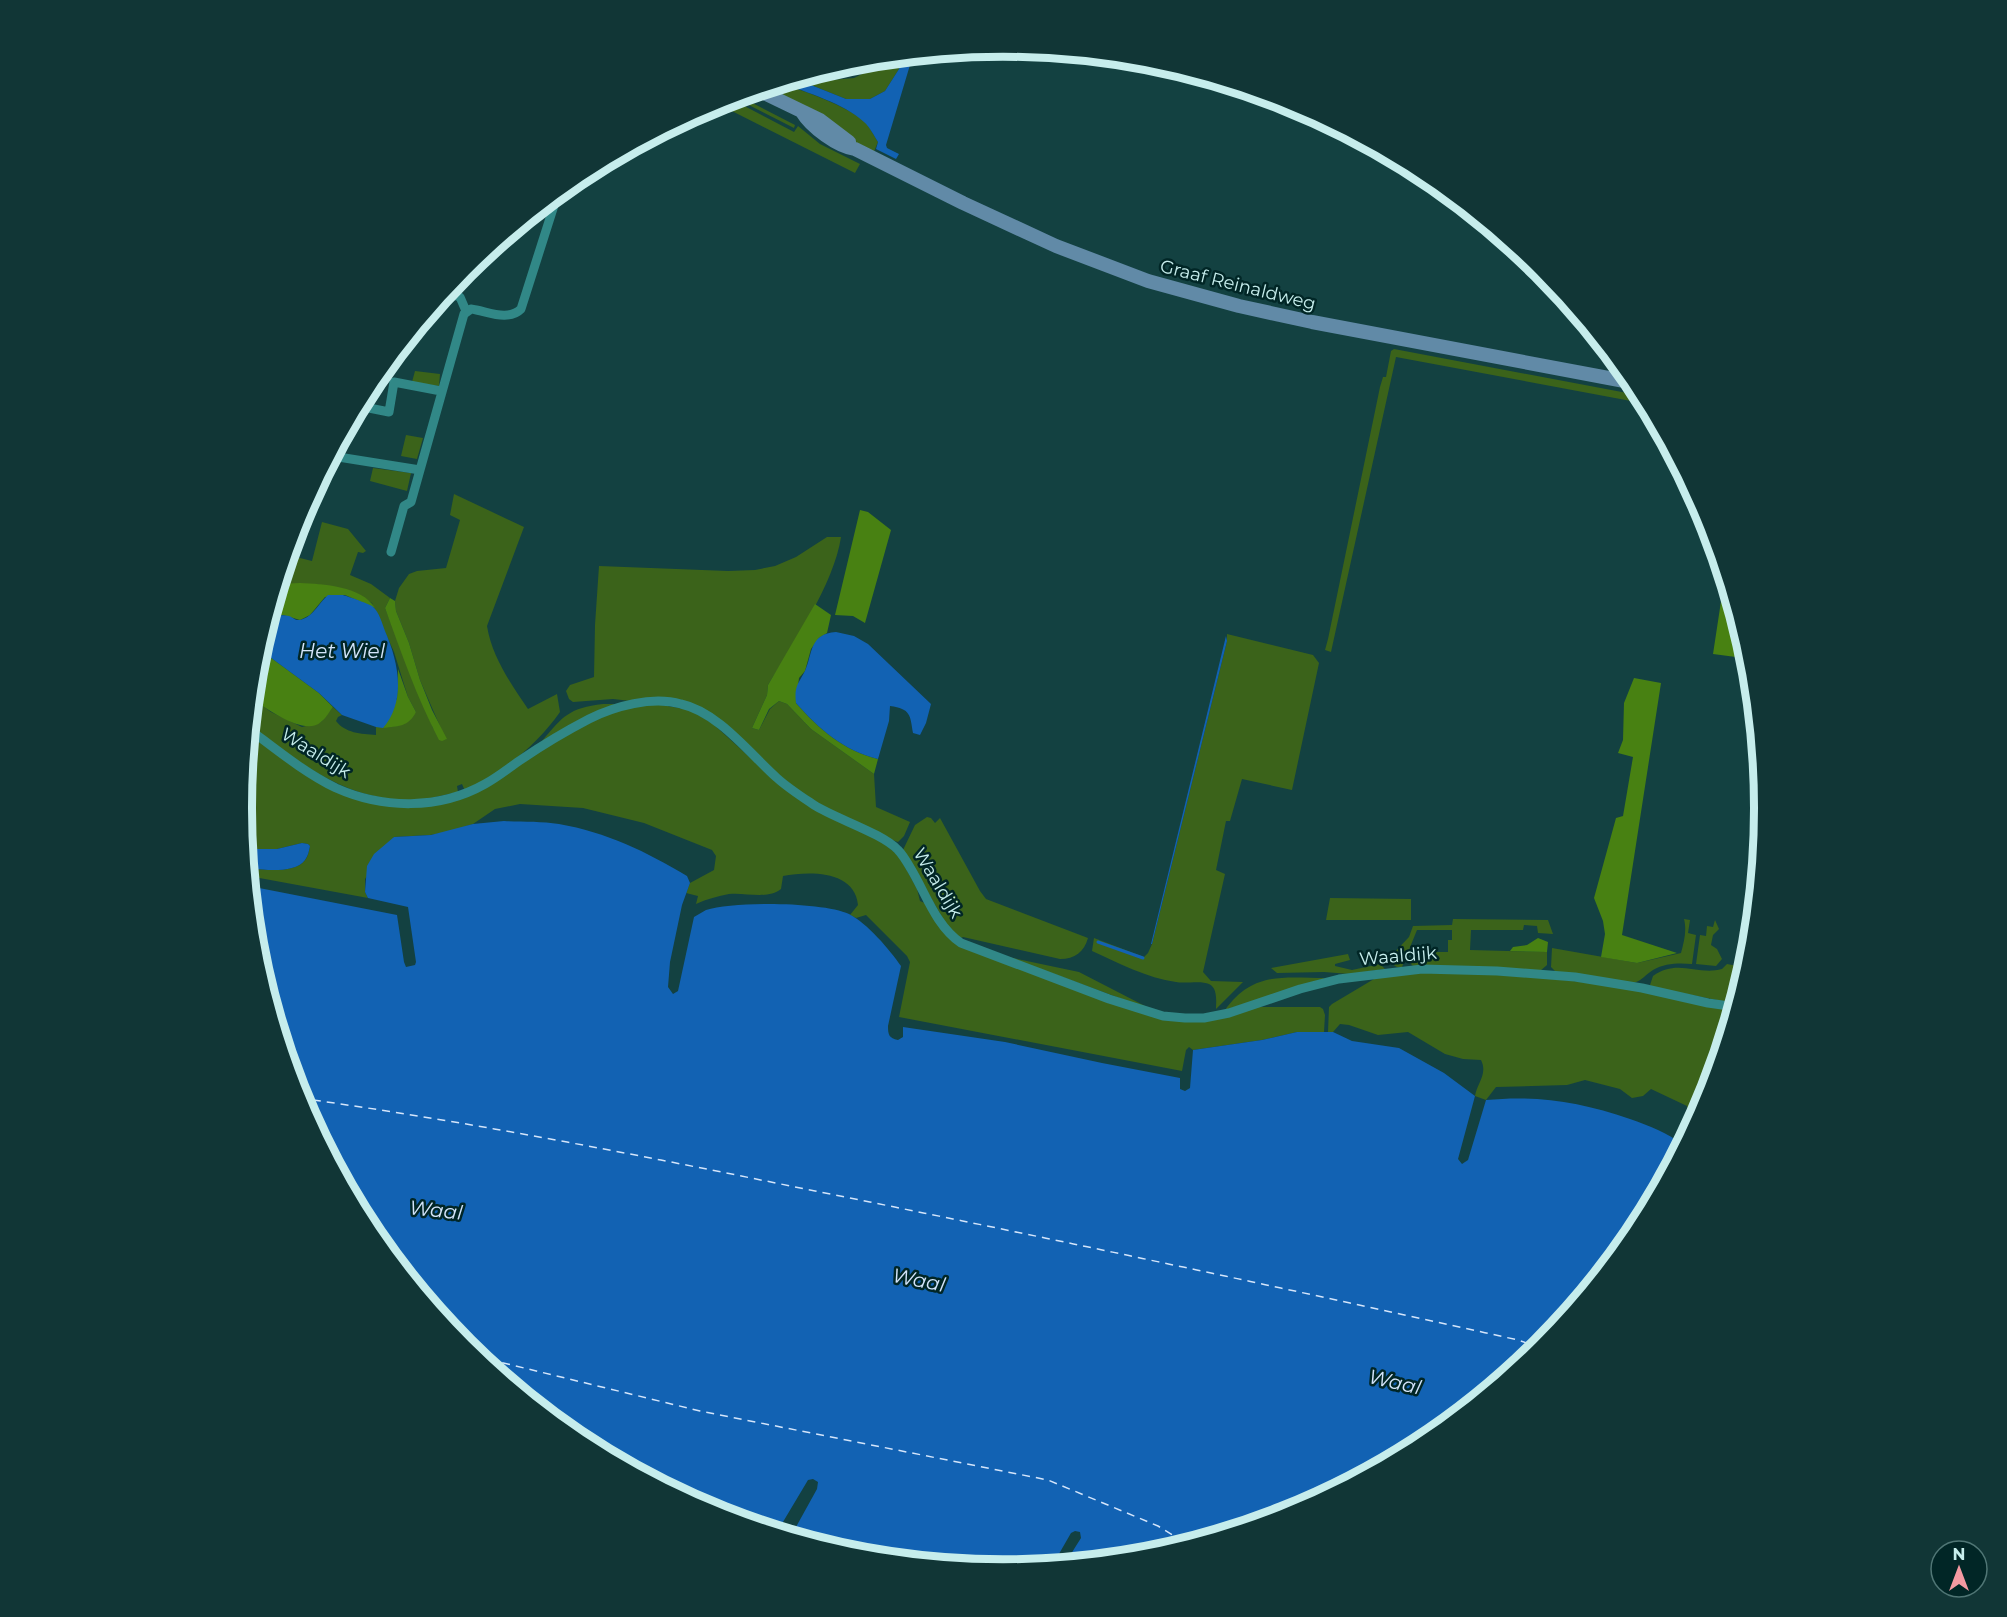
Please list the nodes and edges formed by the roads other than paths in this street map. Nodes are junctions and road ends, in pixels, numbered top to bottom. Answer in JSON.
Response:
{"nodes":[{"id":1,"x":768,"y":95,"type":"edge"},
{"id":2,"x":554,"y":207,"type":"edge"},
{"id":3,"x":454,"y":296,"type":"edge"},
{"id":4,"x":466,"y":311,"type":"junction"},
{"id":5,"x":1620,"y":380,"type":"edge"},
{"id":6,"x":441,"y":391,"type":"junction"},
{"id":7,"x":369,"y":408,"type":"edge"},
{"id":8,"x":340,"y":457,"type":"edge"},
{"id":9,"x":420,"y":470,"type":"junction"},
{"id":10,"x":391,"y":552,"type":"dead end"},
{"id":11,"x":256,"y":734,"type":"edge"},
{"id":12,"x":1728,"y":1005,"type":"edge"}],
"edges":[{"from":1,"to":5,"type":"main road","name":"Graaf Reinaldweg"},
{"from":2,"to":4,"type":"street"},
{"from":3,"to":4,"type":"street"},
{"from":4,"to":6,"type":"street"},
{"from":6,"to":7,"type":"street"},
{"from":6,"to":9,"type":"street"},
{"from":8,"to":9,"type":"street"},
{"from":9,"to":10,"type":"street"},
{"from":11,"to":12,"type":"street","name":"Waaldijk"}]}
